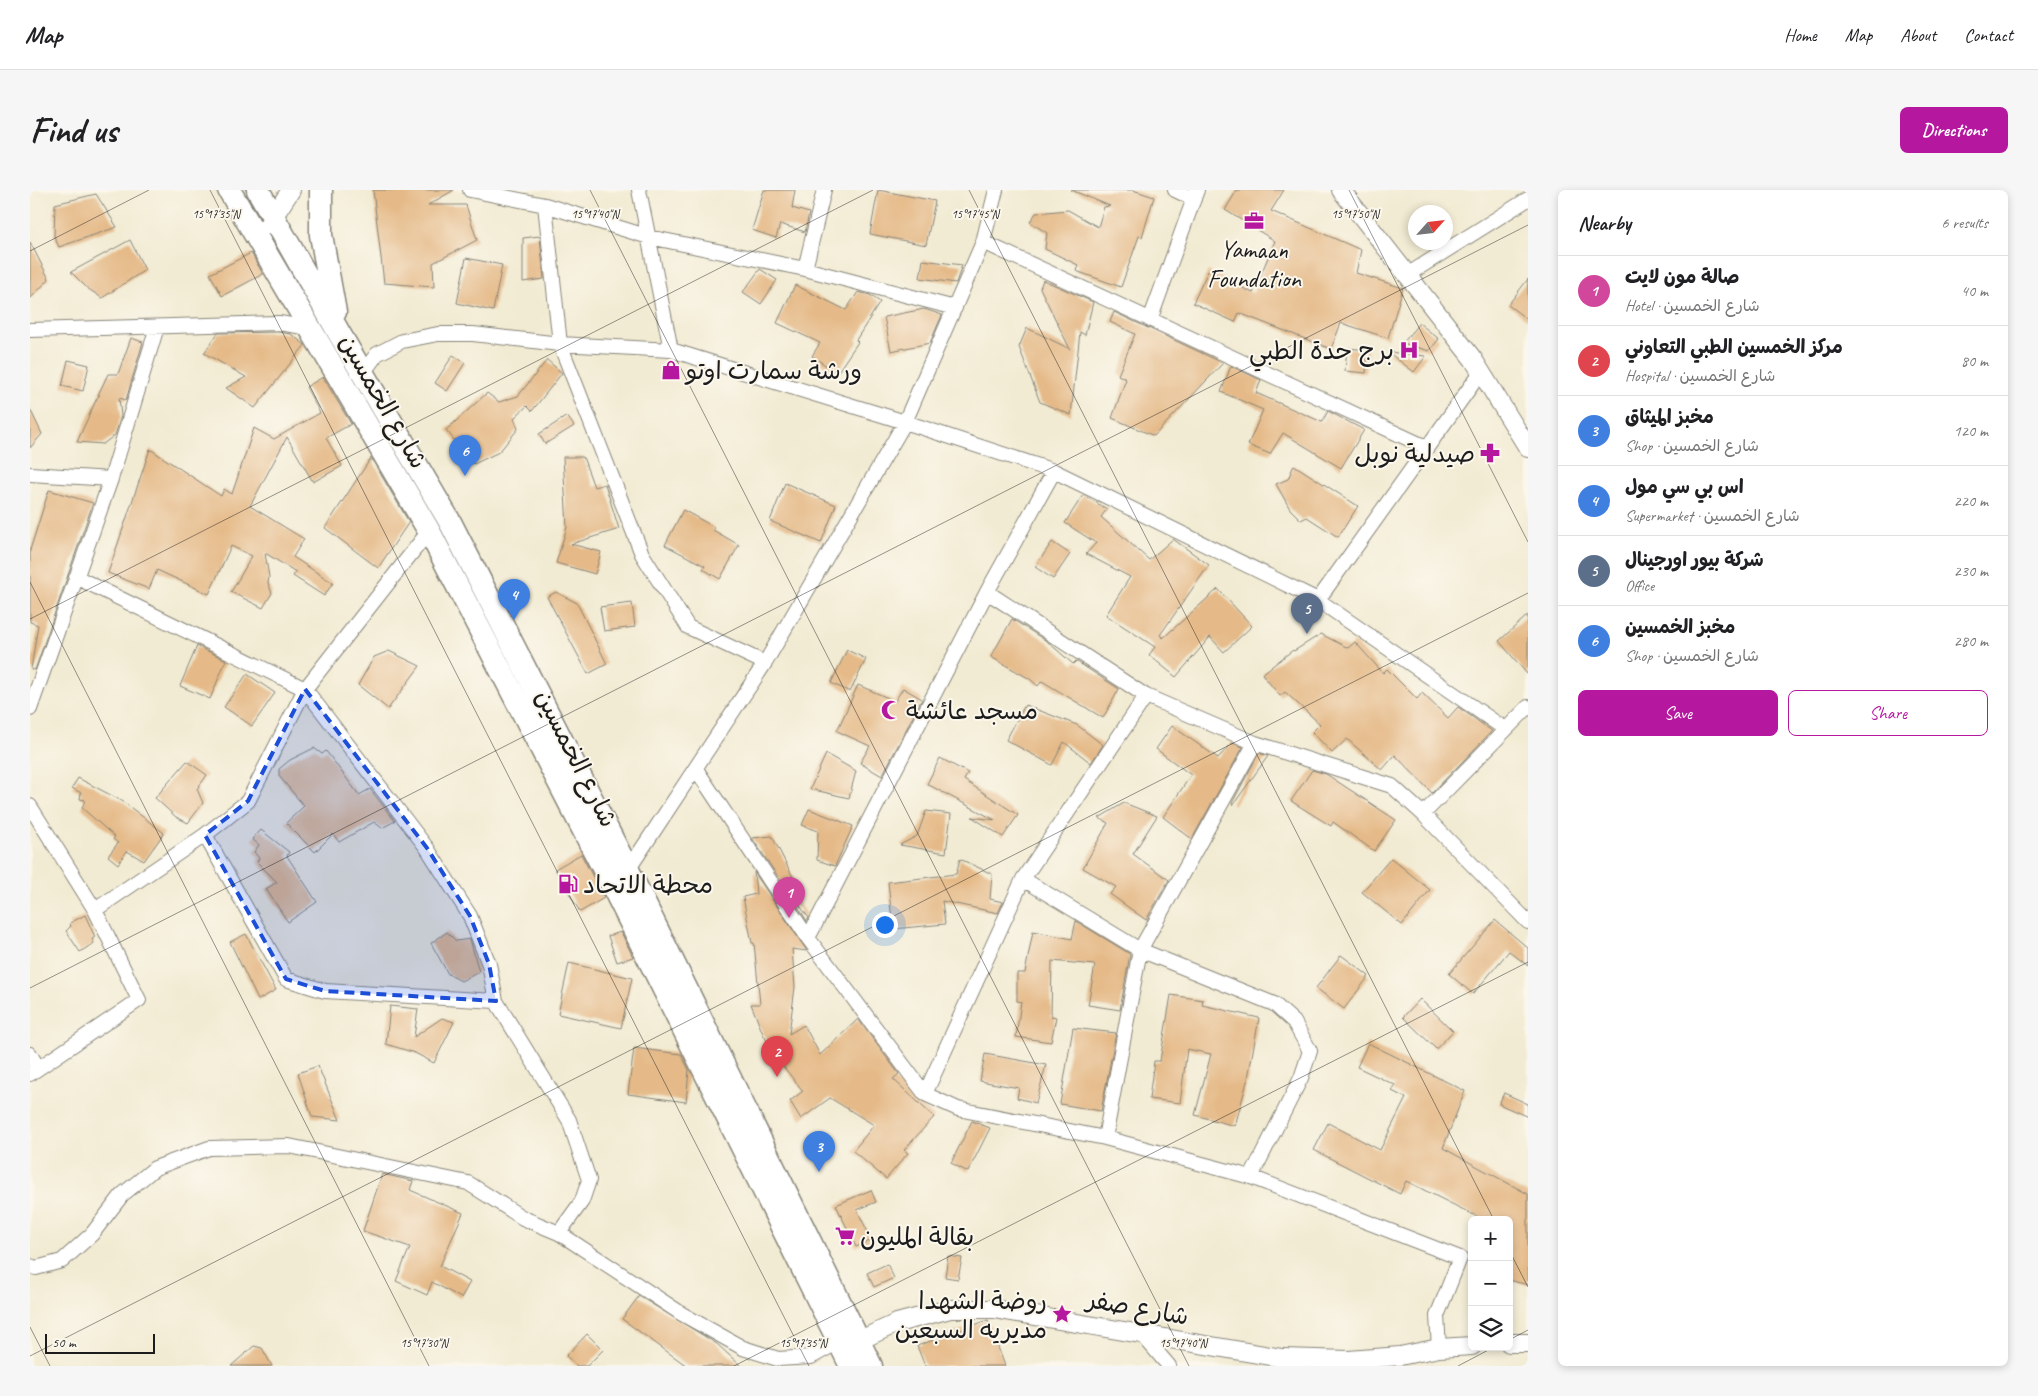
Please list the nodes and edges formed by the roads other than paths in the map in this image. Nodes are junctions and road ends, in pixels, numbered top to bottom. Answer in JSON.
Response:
{"nodes":[{"id":1,"x":229,"y":190,"type":"edge"},
{"id":2,"x":291,"y":190,"type":"edge"},
{"id":3,"x":321,"y":190,"type":"edge"},
{"id":4,"x":470,"y":190,"type":"edge"},
{"id":5,"x":639,"y":190,"type":"edge"},
{"id":6,"x":824,"y":190,"type":"edge"},
{"id":7,"x":996,"y":190,"type":"edge"},
{"id":8,"x":1176,"y":190,"type":"edge"},
{"id":9,"x":1341,"y":190,"type":"edge"},
{"id":10,"x":1196,"y":195,"type":"edge"},
{"id":11,"x":265,"y":199,"type":"edge"},
{"id":12,"x":1528,"y":199,"type":"edge"},
{"id":13,"x":545,"y":205,"type":"junction"},
{"id":14,"x":253,"y":231,"type":"junction"},
{"id":15,"x":649,"y":237,"type":"junction"},
{"id":16,"x":983,"y":242,"type":"junction"},
{"id":17,"x":805,"y":269,"type":"junction"},
{"id":18,"x":1407,"y":275,"type":"junction"},
{"id":19,"x":955,"y":308,"type":"junction"},
{"id":20,"x":1150,"y":320,"type":"junction"},
{"id":21,"x":158,"y":327,"type":"junction"},
{"id":22,"x":310,"y":328,"type":"junction"},
{"id":23,"x":30,"y":330,"type":"edge"},
{"id":24,"x":339,"y":333,"type":"junction"},
{"id":25,"x":560,"y":344,"type":"junction"},
{"id":26,"x":670,"y":350,"type":"junction"},
{"id":27,"x":1481,"y":372,"type":"junction"},
{"id":28,"x":363,"y":373,"type":"junction"},
{"id":29,"x":905,"y":422,"type":"junction"},
{"id":30,"x":1426,"y":447,"type":"junction"},
{"id":31,"x":1528,"y":448,"type":"edge"},
{"id":32,"x":1054,"y":470,"type":"junction"},
{"id":33,"x":30,"y":474,"type":"edge"},
{"id":34,"x":111,"y":479,"type":"junction"},
{"id":35,"x":429,"y":531,"type":"junction"},
{"id":36,"x":76,"y":577,"type":"junction"},
{"id":37,"x":987,"y":592,"type":"junction"},
{"id":38,"x":1318,"y":600,"type":"junction"},
{"id":39,"x":764,"y":664,"type":"junction"},
{"id":40,"x":304,"y":689,"type":"junction"},
{"id":41,"x":1146,"y":696,"type":"junction"},
{"id":42,"x":1528,"y":707,"type":"edge"},
{"id":43,"x":30,"y":709,"type":"edge"},
{"id":44,"x":1505,"y":729,"type":"junction"},
{"id":45,"x":1255,"y":742,"type":"junction"},
{"id":46,"x":696,"y":769,"type":"junction"},
{"id":47,"x":30,"y":806,"type":"edge"},
{"id":48,"x":587,"y":814,"type":"junction"},
{"id":49,"x":1423,"y":814,"type":"junction"},
{"id":50,"x":205,"y":835,"type":"junction"},
{"id":51,"x":628,"y":870,"type":"junction"},
{"id":52,"x":1023,"y":879,"type":"junction"},
{"id":53,"x":95,"y":910,"type":"junction"},
{"id":54,"x":1528,"y":922,"type":"edge"},
{"id":55,"x":808,"y":938,"type":"junction"},
{"id":56,"x":1140,"y":950,"type":"junction"},
{"id":57,"x":496,"y":1001,"type":"junction"},
{"id":58,"x":30,"y":1054,"type":"edge"},
{"id":59,"x":34,"y":1071,"type":"edge"},
{"id":60,"x":925,"y":1094,"type":"junction"},
{"id":61,"x":1105,"y":1138,"type":"junction"},
{"id":62,"x":1251,"y":1177,"type":"junction"},
{"id":63,"x":559,"y":1233,"type":"junction"},
{"id":64,"x":32,"y":1270,"type":"edge"},
{"id":65,"x":1140,"y":1332,"type":"junction"},
{"id":66,"x":850,"y":1341,"type":"junction"},
{"id":67,"x":1513,"y":1343,"type":"edge"},
{"id":68,"x":1528,"y":1343,"type":"edge"},
{"id":69,"x":1468,"y":1346,"type":"edge"},
{"id":70,"x":1439,"y":1348,"type":"junction"},
{"id":71,"x":769,"y":1361,"type":"edge"},
{"id":72,"x":851,"y":1366,"type":"edge"},
{"id":73,"x":871,"y":1366,"type":"edge"},
{"id":74,"x":1169,"y":1366,"type":"edge"}],
"edges":[{"from":1,"to":14,"type":"main road","name":"شارع الخمسين"},
{"from":2,"to":11,"type":"street"},
{"from":3,"to":24,"type":"main road"},
{"from":4,"to":13,"type":"street"},
{"from":5,"to":15,"type":"street"},
{"from":6,"to":17,"type":"street"},
{"from":7,"to":16,"type":"street"},
{"from":8,"to":10,"type":"street"},
{"from":9,"to":18,"type":"street"},
{"from":10,"to":20,"type":"street"},
{"from":11,"to":14,"type":"street"},
{"from":11,"to":24,"type":"main road","name":"شارع الخمسين"},
{"from":12,"to":18,"type":"street"},
{"from":13,"to":15,"type":"street"},
{"from":13,"to":25,"type":"street"},
{"from":14,"to":22,"type":"main road","name":"شارع الخمسين"},
{"from":15,"to":17,"type":"street"},
{"from":15,"to":26,"type":"street"},
{"from":16,"to":19,"type":"street"},
{"from":16,"to":20,"type":"street"},
{"from":17,"to":19,"type":"street"},
{"from":18,"to":27,"type":"street"},
{"from":19,"to":29,"type":"street"},
{"from":20,"to":30,"type":"street"},
{"from":21,"to":22,"type":"street"},
{"from":21,"to":23,"type":"street"},
{"from":21,"to":34,"type":"street"},
{"from":22,"to":35,"type":"main road","name":"شارع الخمسين"},
{"from":24,"to":28,"type":"main road","name":"شارع الخمسين"},
{"from":25,"to":26,"type":"street"},
{"from":25,"to":28,"type":"street"},
{"from":25,"to":39,"type":"street"},
{"from":26,"to":29,"type":"street"},
{"from":27,"to":30,"type":"street"},
{"from":27,"to":31,"type":"street"},
{"from":28,"to":48,"type":"main road","name":"شارع الخمسين"},
{"from":29,"to":32,"type":"street"},
{"from":29,"to":39,"type":"street"},
{"from":30,"to":38,"type":"street"},
{"from":32,"to":37,"type":"street"},
{"from":32,"to":38,"type":"street"},
{"from":33,"to":34,"type":"street"},
{"from":34,"to":36,"type":"street"},
{"from":35,"to":40,"type":"street"},
{"from":35,"to":48,"type":"main road","name":"شارع الخمسين"},
{"from":36,"to":40,"type":"street"},
{"from":36,"to":43,"type":"street"},
{"from":37,"to":41,"type":"street"},
{"from":37,"to":55,"type":"street"},
{"from":38,"to":44,"type":"street"},
{"from":39,"to":46,"type":"street"},
{"from":40,"to":50,"type":"street"},
{"from":40,"to":57,"type":"street"},
{"from":41,"to":45,"type":"street"},
{"from":41,"to":52,"type":"street"},
{"from":42,"to":44,"type":"street"},
{"from":44,"to":49,"type":"street"},
{"from":45,"to":49,"type":"street"},
{"from":45,"to":56,"type":"street"},
{"from":46,"to":51,"type":"street"},
{"from":46,"to":55,"type":"street"},
{"from":47,"to":53,"type":"street"},
{"from":48,"to":51,"type":"main road","name":"شارع الخمسين"},
{"from":48,"to":66,"type":"main road","name":"شارع الخمسين"},
{"from":49,"to":54,"type":"street"},
{"from":50,"to":53,"type":"street"},
{"from":50,"to":57,"type":"street"},
{"from":51,"to":66,"type":"main road","name":"شارع الخمسين"},
{"from":52,"to":56,"type":"street"},
{"from":52,"to":60,"type":"street"},
{"from":53,"to":59,"type":"street"},
{"from":55,"to":60,"type":"street"},
{"from":56,"to":61,"type":"street"},
{"from":56,"to":62,"type":"street"},
{"from":57,"to":63,"type":"street"},
{"from":58,"to":59,"type":"street"},
{"from":60,"to":61,"type":"street"},
{"from":61,"to":62,"type":"street"},
{"from":62,"to":70,"type":"street"},
{"from":63,"to":64,"type":"street"},
{"from":63,"to":71,"type":"street"},
{"from":65,"to":66,"type":"street","name":"شارع صفر"},
{"from":65,"to":70,"type":"street","name":"شارع صفر"},
{"from":65,"to":74,"type":"street"},
{"from":66,"to":71,"type":"street"},
{"from":66,"to":72,"type":"main road","name":"شارع الخمسين"},
{"from":66,"to":73,"type":"main road","name":"شارع الخمسين"},
{"from":67,"to":68,"type":"street"},
{"from":69,"to":70,"type":"street","name":"شارع صفر"}]}
